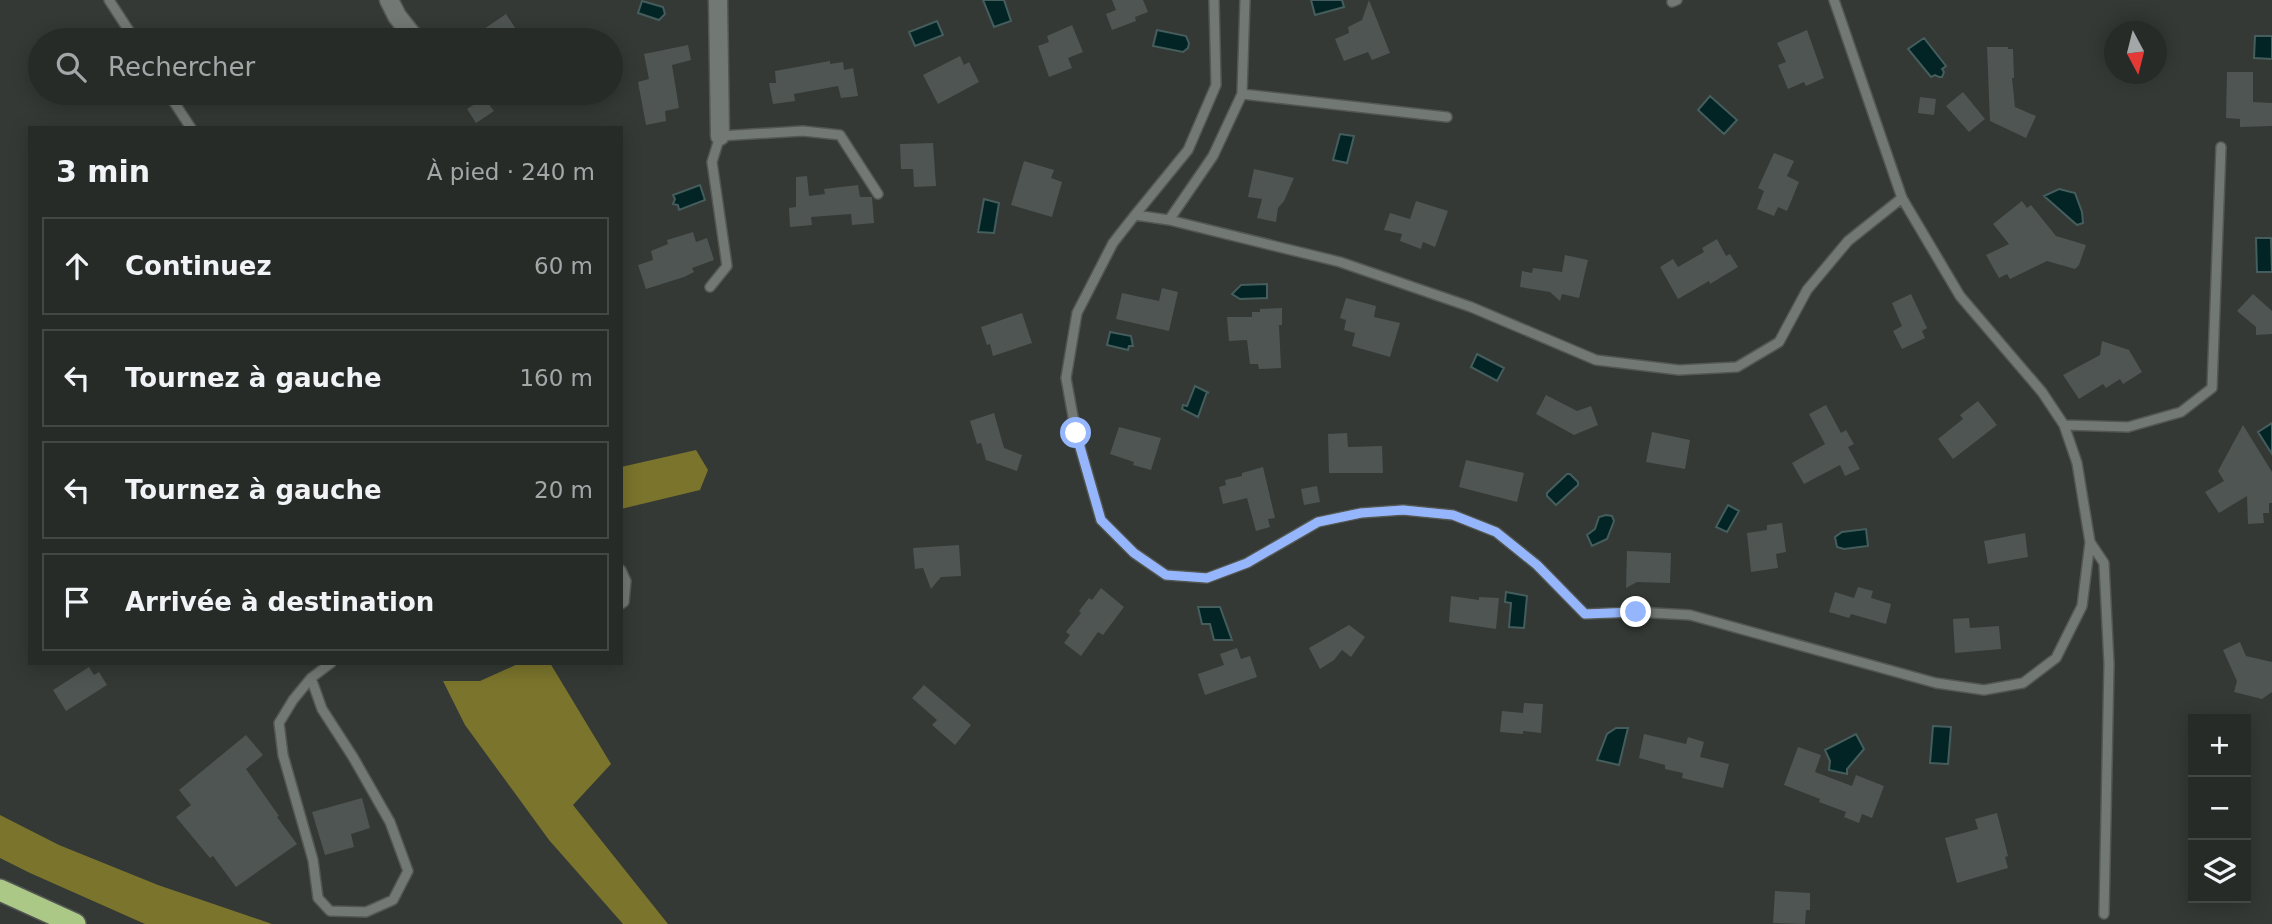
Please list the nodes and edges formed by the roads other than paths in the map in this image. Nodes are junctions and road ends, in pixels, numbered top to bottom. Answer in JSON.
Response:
{"nodes":[{"id":1,"x":109,"y":0,"type":"edge"},
{"id":2,"x":389,"y":0,"type":"edge"},
{"id":3,"x":718,"y":0,"type":"edge"},
{"id":4,"x":1214,"y":0,"type":"edge"},
{"id":5,"x":1245,"y":0,"type":"edge"},
{"id":6,"x":1834,"y":0,"type":"edge"},
{"id":7,"x":127,"y":28,"type":"edge"},
{"id":8,"x":406,"y":28,"type":"edge"},
{"id":9,"x":1242,"y":94,"type":"junction"},
{"id":10,"x":176,"y":105,"type":"edge"},
{"id":11,"x":1447,"y":117,"type":"dead end"},
{"id":12,"x":190,"y":126,"type":"edge"},
{"id":13,"x":720,"y":136,"type":"junction"},
{"id":14,"x":2221,"y":147,"type":"dead end"},
{"id":15,"x":878,"y":194,"type":"dead end"},
{"id":16,"x":1902,"y":198,"type":"junction"},
{"id":17,"x":1135,"y":215,"type":"junction"},
{"id":18,"x":1169,"y":219,"type":"junction"},
{"id":19,"x":710,"y":287,"type":"dead end"},
{"id":20,"x":2064,"y":425,"type":"junction"},
{"id":21,"x":2090,"y":542,"type":"junction"},
{"id":22,"x":623,"y":574,"type":"edge"},
{"id":23,"x":623,"y":602,"type":"edge"},
{"id":24,"x":328,"y":665,"type":"edge"},
{"id":25,"x":311,"y":678,"type":"junction"},
{"id":26,"x":0,"y":890,"type":"edge"},
{"id":27,"x":2104,"y":914,"type":"dead end"},
{"id":28,"x":75,"y":924,"type":"edge"}],
"edges":[{"from":1,"to":7,"type":"lane"},
{"from":2,"to":8,"type":"street"},
{"from":3,"to":13,"type":"street"},
{"from":4,"to":17,"type":"lane"},
{"from":5,"to":9,"type":"lane"},
{"from":6,"to":16,"type":"lane"},
{"from":9,"to":11,"type":"lane"},
{"from":9,"to":18,"type":"lane"},
{"from":10,"to":12,"type":"lane"},
{"from":13,"to":15,"type":"lane"},
{"from":13,"to":19,"type":"lane"},
{"from":14,"to":20,"type":"lane"},
{"from":16,"to":18,"type":"lane"},
{"from":16,"to":20,"type":"lane"},
{"from":17,"to":18,"type":"lane"},
{"from":17,"to":21,"type":"lane"},
{"from":20,"to":21,"type":"lane"},
{"from":21,"to":27,"type":"lane"},
{"from":22,"to":23,"type":"lane"},
{"from":24,"to":25,"type":"lane"},
{"from":25,"to":25,"type":"lane"},
{"from":26,"to":28,"type":"highway"}]}
